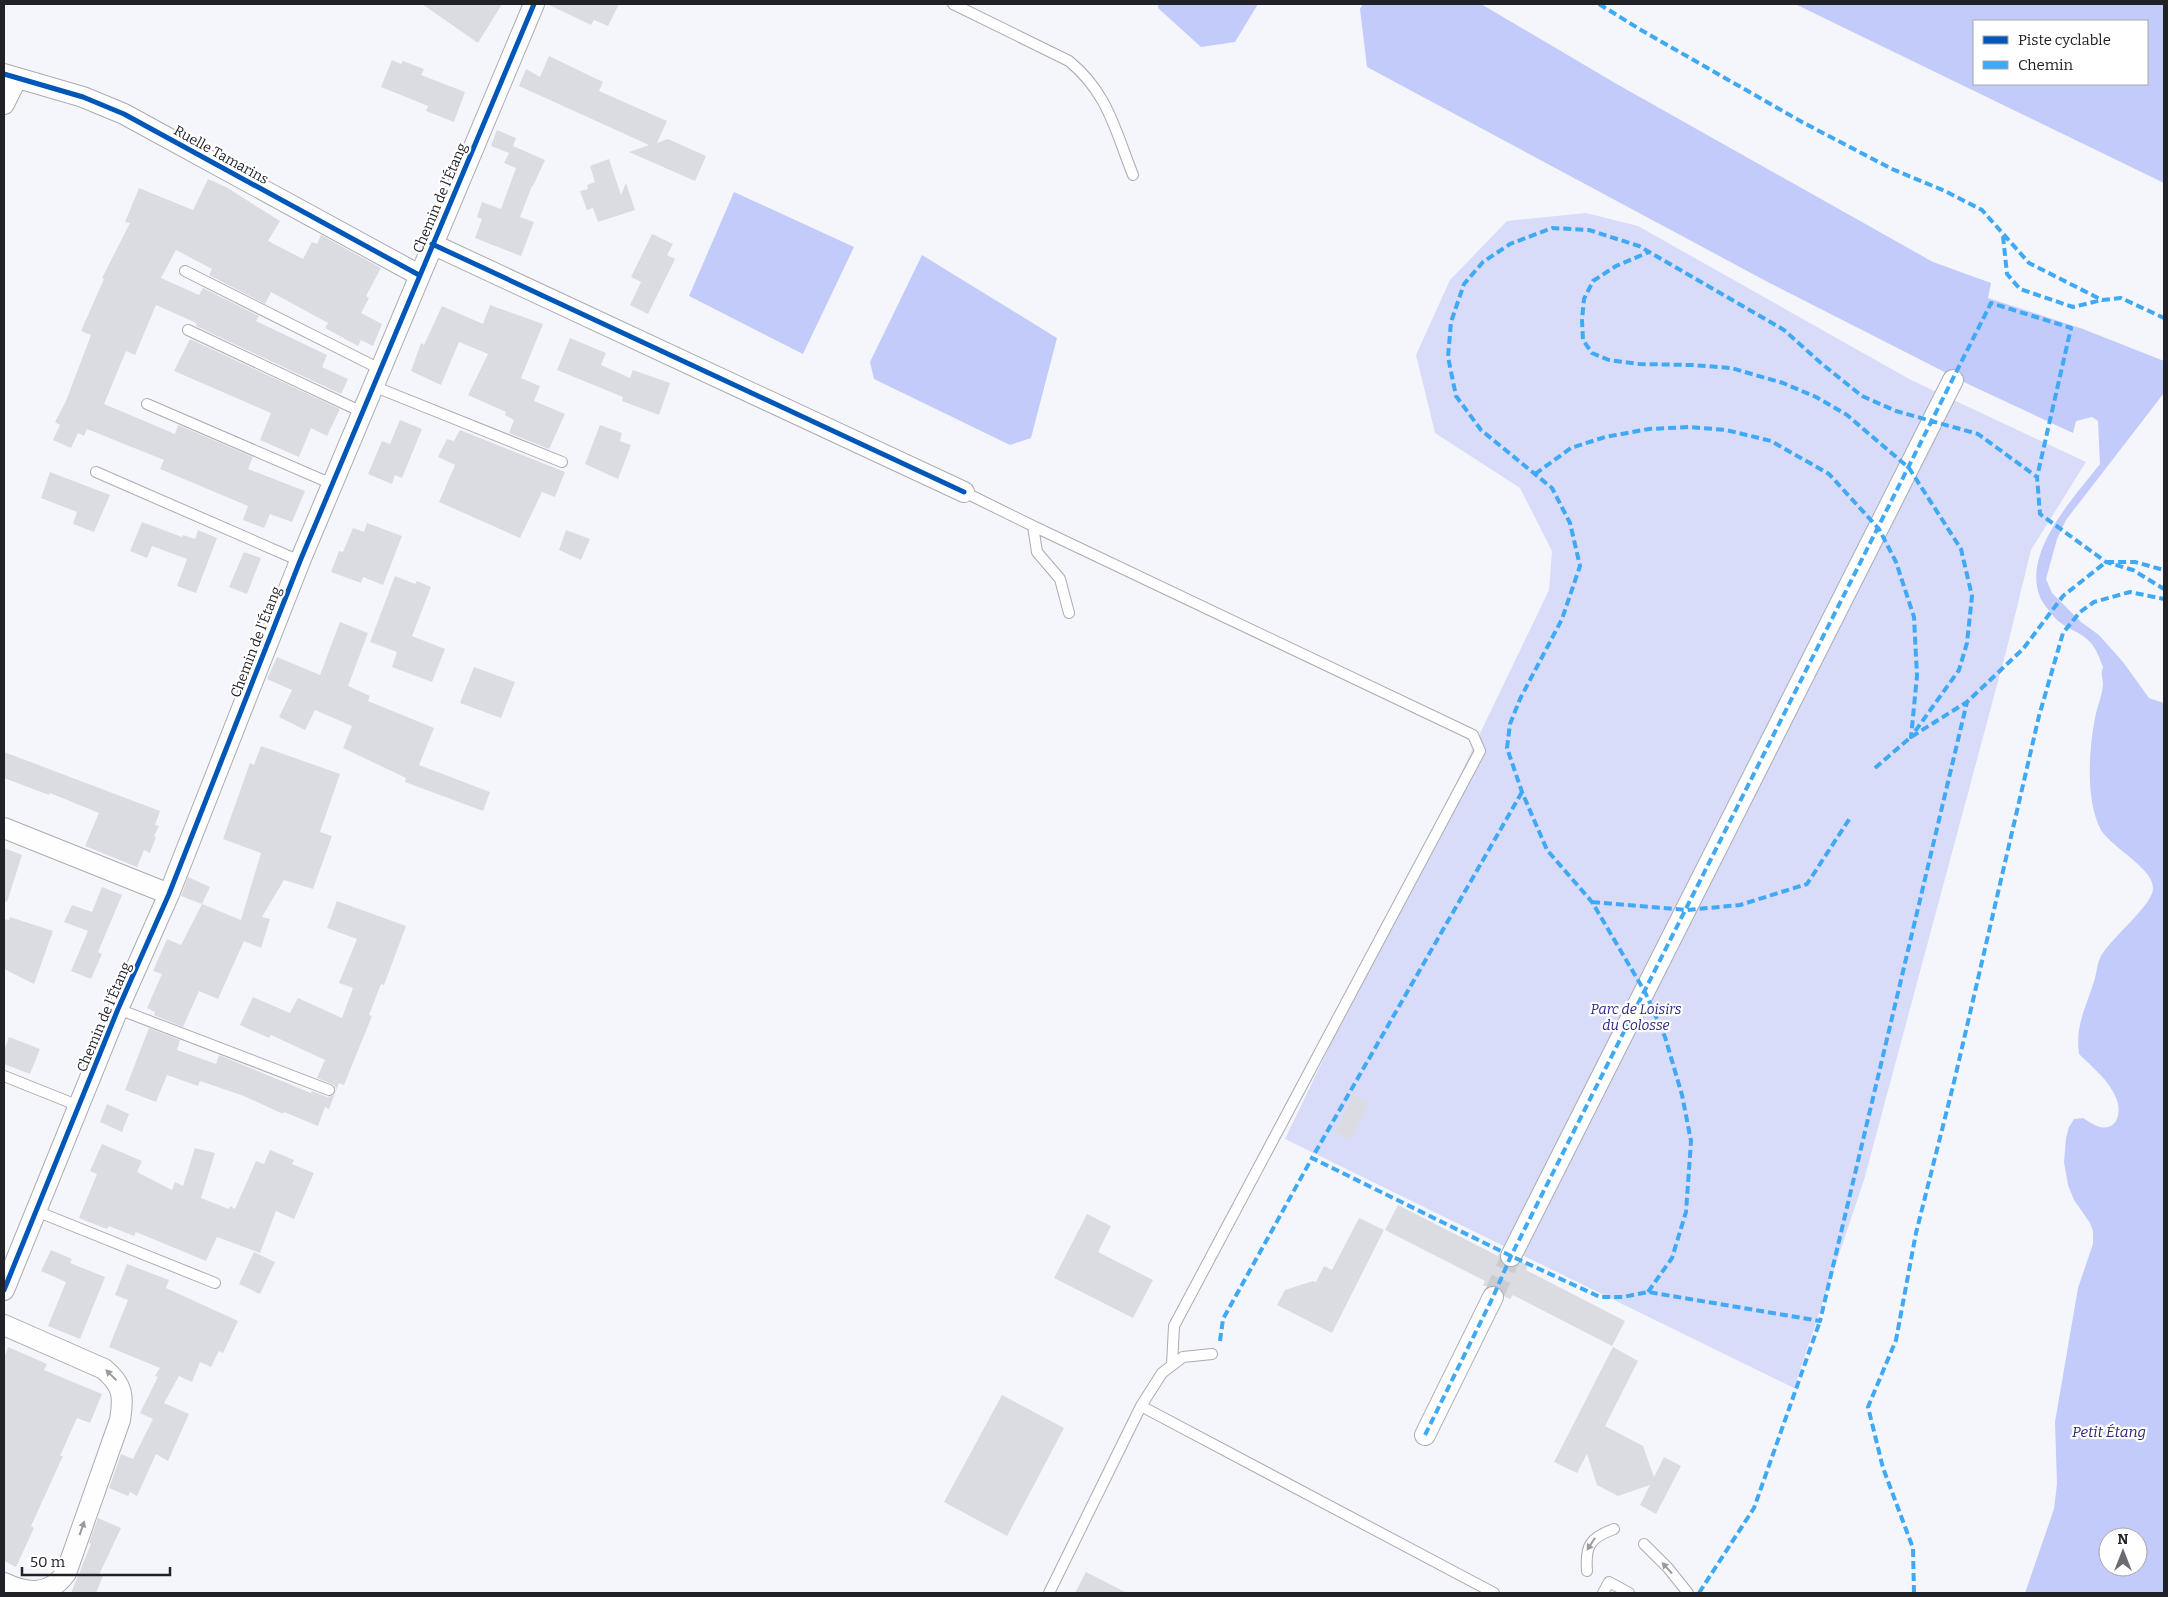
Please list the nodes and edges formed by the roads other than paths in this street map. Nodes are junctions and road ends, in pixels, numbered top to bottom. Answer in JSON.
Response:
{"nodes":[{"id":1,"x":534,"y":4,"type":"edge"},
{"id":2,"x":953,"y":4,"type":"edge"},
{"id":3,"x":10,"y":76,"type":"edge"},
{"id":4,"x":4,"y":104,"type":"edge"},
{"id":5,"x":1133,"y":175,"type":"dead end"},
{"id":6,"x":432,"y":244,"type":"junction"},
{"id":7,"x":185,"y":271,"type":"dead end"},
{"id":8,"x":419,"y":275,"type":"junction"},
{"id":9,"x":188,"y":330,"type":"dead end"},
{"id":10,"x":377,"y":378,"type":"junction"},
{"id":11,"x":1953,"y":380,"type":"dead end"},
{"id":12,"x":148,"y":404,"type":"dead end"},
{"id":13,"x":362,"y":412,"type":"junction"},
{"id":14,"x":562,"y":462,"type":"dead end"},
{"id":15,"x":96,"y":472,"type":"dead end"},
{"id":16,"x":332,"y":484,"type":"junction"},
{"id":17,"x":964,"y":492,"type":"joint"},
{"id":18,"x":1033,"y":526,"type":"junction"},
{"id":19,"x":300,"y":561,"type":"junction"},
{"id":20,"x":1069,"y":613,"type":"dead end"},
{"id":21,"x":4,"y":828,"type":"edge"},
{"id":22,"x":169,"y":894,"type":"junction"},
{"id":23,"x":118,"y":1009,"type":"junction"},
{"id":24,"x":4,"y":1076,"type":"edge"},
{"id":25,"x":329,"y":1090,"type":"dead end"},
{"id":26,"x":79,"y":1106,"type":"junction"},
{"id":27,"x":36,"y":1211,"type":"junction"},
{"id":28,"x":1511,"y":1256,"type":"tunnel mouth"},
{"id":29,"x":8,"y":1267,"type":"edge"},
{"id":30,"x":215,"y":1283,"type":"dead end"},
{"id":31,"x":4,"y":1290,"type":"edge"},
{"id":32,"x":1493,"y":1297,"type":"tunnel mouth"},
{"id":33,"x":4,"y":1325,"type":"edge"},
{"id":34,"x":1212,"y":1354,"type":"dead end"},
{"id":35,"x":1172,"y":1365,"type":"junction"},
{"id":36,"x":1141,"y":1406,"type":"junction"},
{"id":37,"x":1425,"y":1435,"type":"dead end"},
{"id":38,"x":1614,"y":1530,"type":"dead end"},
{"id":39,"x":1644,"y":1544,"type":"dead end"},
{"id":40,"x":1587,"y":1570,"type":"dead end"},
{"id":41,"x":4,"y":1583,"type":"edge"},
{"id":42,"x":1049,"y":1593,"type":"edge"},
{"id":43,"x":1494,"y":1593,"type":"edge"},
{"id":44,"x":1603,"y":1593,"type":"edge"},
{"id":45,"x":1629,"y":1593,"type":"edge"},
{"id":46,"x":1688,"y":1593,"type":"edge"}],
"edges":[{"from":1,"to":6,"type":"street","name":"Chemin de l'Étang"},
{"from":2,"to":5,"type":"lane"},
{"from":3,"to":4,"type":"street","name":"Ruelle Tamarins"},
{"from":3,"to":8,"type":"street","name":"Ruelle Tamarins"},
{"from":6,"to":8,"type":"street","name":"Chemin de l'Étang"},
{"from":6,"to":17,"type":"street"},
{"from":7,"to":10,"type":"lane"},
{"from":8,"to":10,"type":"street","name":"Chemin de l'Étang"},
{"from":9,"to":13,"type":"lane"},
{"from":10,"to":13,"type":"street","name":"Chemin de l'Étang"},
{"from":10,"to":14,"type":"lane"},
{"from":11,"to":28,"type":"street"},
{"from":12,"to":16,"type":"lane"},
{"from":13,"to":16,"type":"street","name":"Chemin de l'Étang"},
{"from":15,"to":19,"type":"lane"},
{"from":16,"to":19,"type":"street","name":"Chemin de l'Étang"},
{"from":17,"to":18,"type":"lane"},
{"from":18,"to":20,"type":"lane"},
{"from":18,"to":35,"type":"lane"},
{"from":19,"to":22,"type":"street","name":"Chemin de l'Étang"},
{"from":21,"to":22,"type":"street"},
{"from":22,"to":23,"type":"street","name":"Chemin de l'Étang"},
{"from":23,"to":25,"type":"lane"},
{"from":23,"to":26,"type":"street","name":"Chemin de l'Étang"},
{"from":24,"to":26,"type":"lane"},
{"from":26,"to":27,"type":"street","name":"Chemin de l'Étang"},
{"from":27,"to":29,"type":"street","name":"Chemin de l'Étang"},
{"from":27,"to":30,"type":"lane"},
{"from":29,"to":31,"type":"street","name":"Chemin de l'Étang"},
{"from":32,"to":37,"type":"street"},
{"from":41,"to":33,"type":"street","one_way":true},
{"from":34,"to":35,"type":"lane"},
{"from":35,"to":36,"type":"lane"},
{"from":36,"to":42,"type":"lane"},
{"from":36,"to":43,"type":"lane"},
{"from":38,"to":40,"type":"lane","one_way":true},
{"from":46,"to":39,"type":"lane","one_way":true},
{"from":44,"to":45,"type":"lane"}]}
